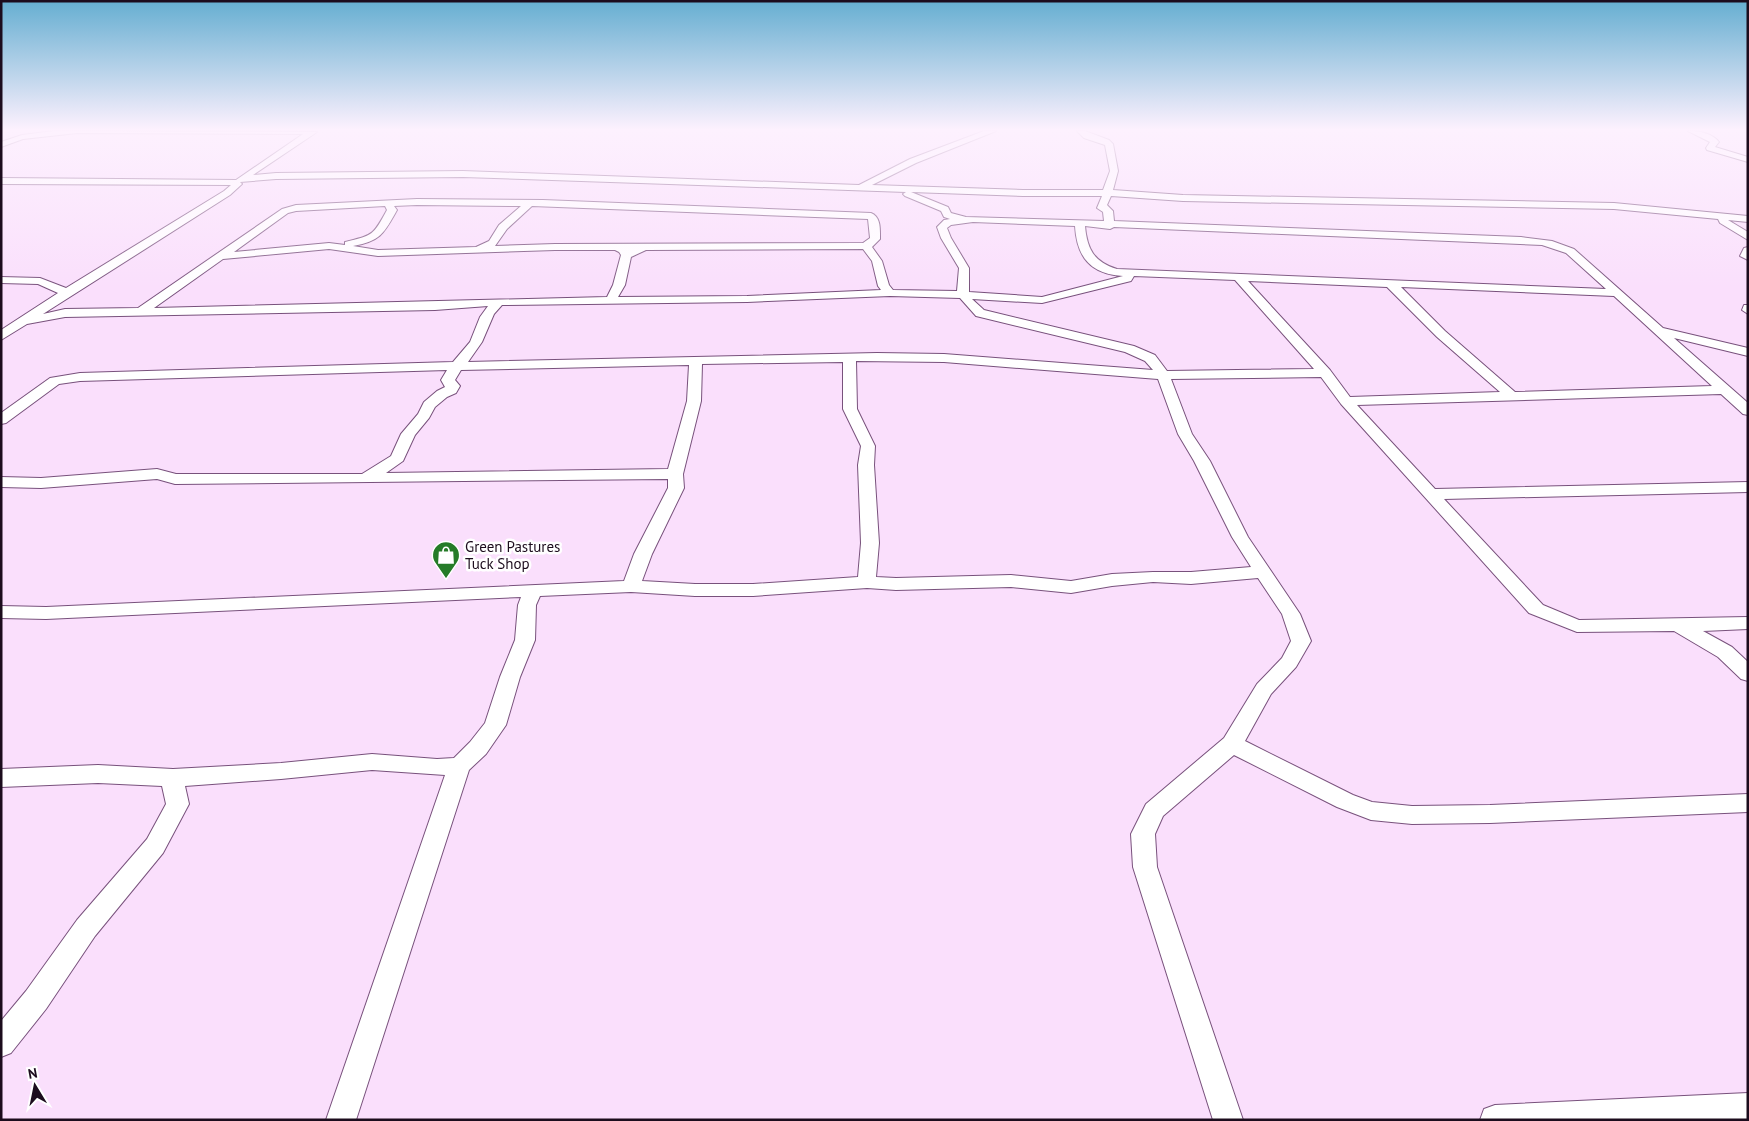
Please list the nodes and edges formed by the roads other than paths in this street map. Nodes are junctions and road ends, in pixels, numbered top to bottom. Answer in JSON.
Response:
{"nodes":[{"id":1,"x":237,"y":183,"type":"edge"},
{"id":2,"x":726,"y":183,"type":"edge"},
{"id":3,"x":868,"y":183,"type":"edge"},
{"id":4,"x":878,"y":183,"type":"edge"},
{"id":5,"x":1110,"y":183,"type":"edge"},
{"id":6,"x":859,"y":188,"type":"junction"},
{"id":7,"x":890,"y":188,"type":"junction"},
{"id":8,"x":1107,"y":194,"type":"junction"},
{"id":9,"x":529,"y":203,"type":"junction"},
{"id":10,"x":390,"y":206,"type":"junction"},
{"id":11,"x":1723,"y":218,"type":"junction"},
{"id":12,"x":948,"y":219,"type":"junction"},
{"id":13,"x":1748,"y":219,"type":"edge"},
{"id":14,"x":1080,"y":225,"type":"junction"},
{"id":15,"x":1110,"y":226,"type":"junction"},
{"id":16,"x":1748,"y":236,"type":"edge"},
{"id":17,"x":376,"y":238,"type":"junction"},
{"id":18,"x":329,"y":246,"type":"junction"},
{"id":19,"x":866,"y":246,"type":"junction"},
{"id":20,"x":616,"y":247,"type":"junction"},
{"id":21,"x":644,"y":247,"type":"junction"},
{"id":22,"x":476,"y":250,"type":"junction"},
{"id":23,"x":1748,"y":250,"type":"edge"},
{"id":24,"x":368,"y":251,"type":"junction"},
{"id":25,"x":626,"y":255,"type":"junction"},
{"id":26,"x":221,"y":256,"type":"junction"},
{"id":27,"x":1748,"y":257,"type":"edge"},
{"id":28,"x":1130,"y":273,"type":"junction"},
{"id":29,"x":1239,"y":278,"type":"junction"},
{"id":30,"x":1,"y":280,"type":"edge"},
{"id":31,"x":1391,"y":284,"type":"junction"},
{"id":32,"x":67,"y":292,"type":"junction"},
{"id":33,"x":890,"y":293,"type":"junction"},
{"id":34,"x":1616,"y":293,"type":"junction"},
{"id":35,"x":963,"y":294,"type":"junction"},
{"id":36,"x":499,"y":302,"type":"junction"},
{"id":37,"x":610,"y":302,"type":"junction"},
{"id":38,"x":51,"y":303,"type":"junction"},
{"id":39,"x":142,"y":311,"type":"junction"},
{"id":40,"x":65,"y":313,"type":"junction"},
{"id":41,"x":25,"y":321,"type":"junction"},
{"id":42,"x":1661,"y":331,"type":"junction"},
{"id":43,"x":1,"y":336,"type":"edge"},
{"id":44,"x":1748,"y":340,"type":"edge"},
{"id":45,"x":1716,"y":346,"type":"junction"},
{"id":46,"x":1748,"y":352,"type":"edge"},
{"id":47,"x":849,"y":358,"type":"junction"},
{"id":48,"x":696,"y":362,"type":"junction"},
{"id":49,"x":1693,"y":362,"type":"junction"},
{"id":50,"x":455,"y":367,"type":"junction"},
{"id":51,"x":1325,"y":373,"type":"junction"},
{"id":52,"x":1163,"y":375,"type":"junction"},
{"id":53,"x":1724,"y":390,"type":"junction"},
{"id":54,"x":1513,"y":397,"type":"junction"},
{"id":55,"x":1346,"y":401,"type":"junction"},
{"id":56,"x":1748,"y":411,"type":"edge"},
{"id":57,"x":1,"y":420,"type":"edge"},
{"id":58,"x":675,"y":474,"type":"junction"},
{"id":59,"x":364,"y":478,"type":"junction"},
{"id":60,"x":1,"y":482,"type":"edge"},
{"id":61,"x":1748,"y":487,"type":"edge"},
{"id":62,"x":1432,"y":494,"type":"junction"},
{"id":63,"x":1262,"y":572,"type":"junction"},
{"id":64,"x":867,"y":582,"type":"junction"},
{"id":65,"x":631,"y":586,"type":"junction"},
{"id":66,"x":533,"y":590,"type":"junction"},
{"id":67,"x":1,"y":612,"type":"edge"},
{"id":68,"x":1748,"y":622,"type":"edge"},
{"id":69,"x":1678,"y":625,"type":"junction"},
{"id":70,"x":1748,"y":674,"type":"edge"},
{"id":71,"x":1232,"y":744,"type":"junction"},
{"id":72,"x":459,"y":766,"type":"junction"},
{"id":73,"x":1,"y":778,"type":"edge"},
{"id":74,"x":173,"y":778,"type":"junction"},
{"id":75,"x":1748,"y":803,"type":"edge"},
{"id":76,"x":1,"y":1043,"type":"edge"},
{"id":77,"x":1748,"y":1108,"type":"edge"},
{"id":78,"x":1580,"y":1118,"type":"edge"},
{"id":79,"x":341,"y":1120,"type":"edge"},
{"id":80,"x":1228,"y":1120,"type":"edge"},
{"id":81,"x":1495,"y":1120,"type":"edge"}],
"edges":[{"from":1,"to":32,"type":"street"},
{"from":2,"to":6,"type":"street"},
{"from":3,"to":6,"type":"street"},
{"from":4,"to":7,"type":"street"},
{"from":5,"to":8,"type":"street"},
{"from":6,"to":7,"type":"street"},
{"from":7,"to":8,"type":"street"},
{"from":7,"to":12,"type":"street"},
{"from":8,"to":11,"type":"street"},
{"from":8,"to":15,"type":"street"},
{"from":9,"to":10,"type":"street"},
{"from":9,"to":19,"type":"street"},
{"from":9,"to":22,"type":"street"},
{"from":10,"to":17,"type":"street"},
{"from":10,"to":26,"type":"street"},
{"from":11,"to":13,"type":"street"},
{"from":11,"to":16,"type":"street"},
{"from":12,"to":14,"type":"street"},
{"from":12,"to":35,"type":"street"},
{"from":14,"to":15,"type":"street"},
{"from":14,"to":28,"type":"street"},
{"from":15,"to":34,"type":"street"},
{"from":17,"to":18,"type":"street"},
{"from":17,"to":24,"type":"street"},
{"from":18,"to":24,"type":"street"},
{"from":18,"to":26,"type":"street"},
{"from":19,"to":21,"type":"street"},
{"from":19,"to":33,"type":"street"},
{"from":20,"to":21,"type":"street"},
{"from":20,"to":22,"type":"street"},
{"from":20,"to":25,"type":"street"},
{"from":21,"to":25,"type":"street"},
{"from":22,"to":24,"type":"street"},
{"from":23,"to":27,"type":"street"},
{"from":25,"to":37,"type":"street"},
{"from":26,"to":39,"type":"street"},
{"from":28,"to":29,"type":"street"},
{"from":28,"to":35,"type":"street"},
{"from":29,"to":31,"type":"street"},
{"from":29,"to":51,"type":"street"},
{"from":30,"to":32,"type":"street"},
{"from":31,"to":34,"type":"street"},
{"from":31,"to":54,"type":"street"},
{"from":32,"to":38,"type":"street"},
{"from":33,"to":35,"type":"street"},
{"from":33,"to":37,"type":"street"},
{"from":34,"to":42,"type":"street"},
{"from":35,"to":52,"type":"street"},
{"from":36,"to":37,"type":"street"},
{"from":36,"to":39,"type":"street"},
{"from":36,"to":50,"type":"street"},
{"from":38,"to":40,"type":"street"},
{"from":38,"to":41,"type":"street"},
{"from":39,"to":40,"type":"street"},
{"from":40,"to":41,"type":"street"},
{"from":41,"to":43,"type":"street"},
{"from":42,"to":45,"type":"street"},
{"from":42,"to":49,"type":"street"},
{"from":44,"to":45,"type":"street"},
{"from":45,"to":46,"type":"street"},
{"from":45,"to":49,"type":"street"},
{"from":47,"to":48,"type":"street"},
{"from":47,"to":52,"type":"street"},
{"from":47,"to":64,"type":"street"},
{"from":48,"to":50,"type":"street"},
{"from":48,"to":58,"type":"street"},
{"from":49,"to":53,"type":"street"},
{"from":50,"to":57,"type":"street"},
{"from":50,"to":59,"type":"street"},
{"from":51,"to":52,"type":"street"},
{"from":51,"to":55,"type":"street"},
{"from":52,"to":63,"type":"street"},
{"from":53,"to":54,"type":"street"},
{"from":53,"to":56,"type":"street"},
{"from":54,"to":55,"type":"street"},
{"from":55,"to":62,"type":"street"},
{"from":58,"to":59,"type":"street"},
{"from":58,"to":65,"type":"street"},
{"from":59,"to":60,"type":"street"},
{"from":61,"to":62,"type":"street"},
{"from":62,"to":69,"type":"street"},
{"from":63,"to":64,"type":"street"},
{"from":63,"to":71,"type":"street"},
{"from":64,"to":65,"type":"street"},
{"from":65,"to":66,"type":"street"},
{"from":66,"to":67,"type":"street"},
{"from":66,"to":72,"type":"street"},
{"from":68,"to":69,"type":"street"},
{"from":69,"to":70,"type":"street"},
{"from":71,"to":75,"type":"street"},
{"from":71,"to":80,"type":"street"},
{"from":72,"to":74,"type":"street"},
{"from":72,"to":79,"type":"street"},
{"from":73,"to":74,"type":"street"},
{"from":74,"to":76,"type":"street"},
{"from":77,"to":78,"type":"street"},
{"from":78,"to":81,"type":"street"}]}
